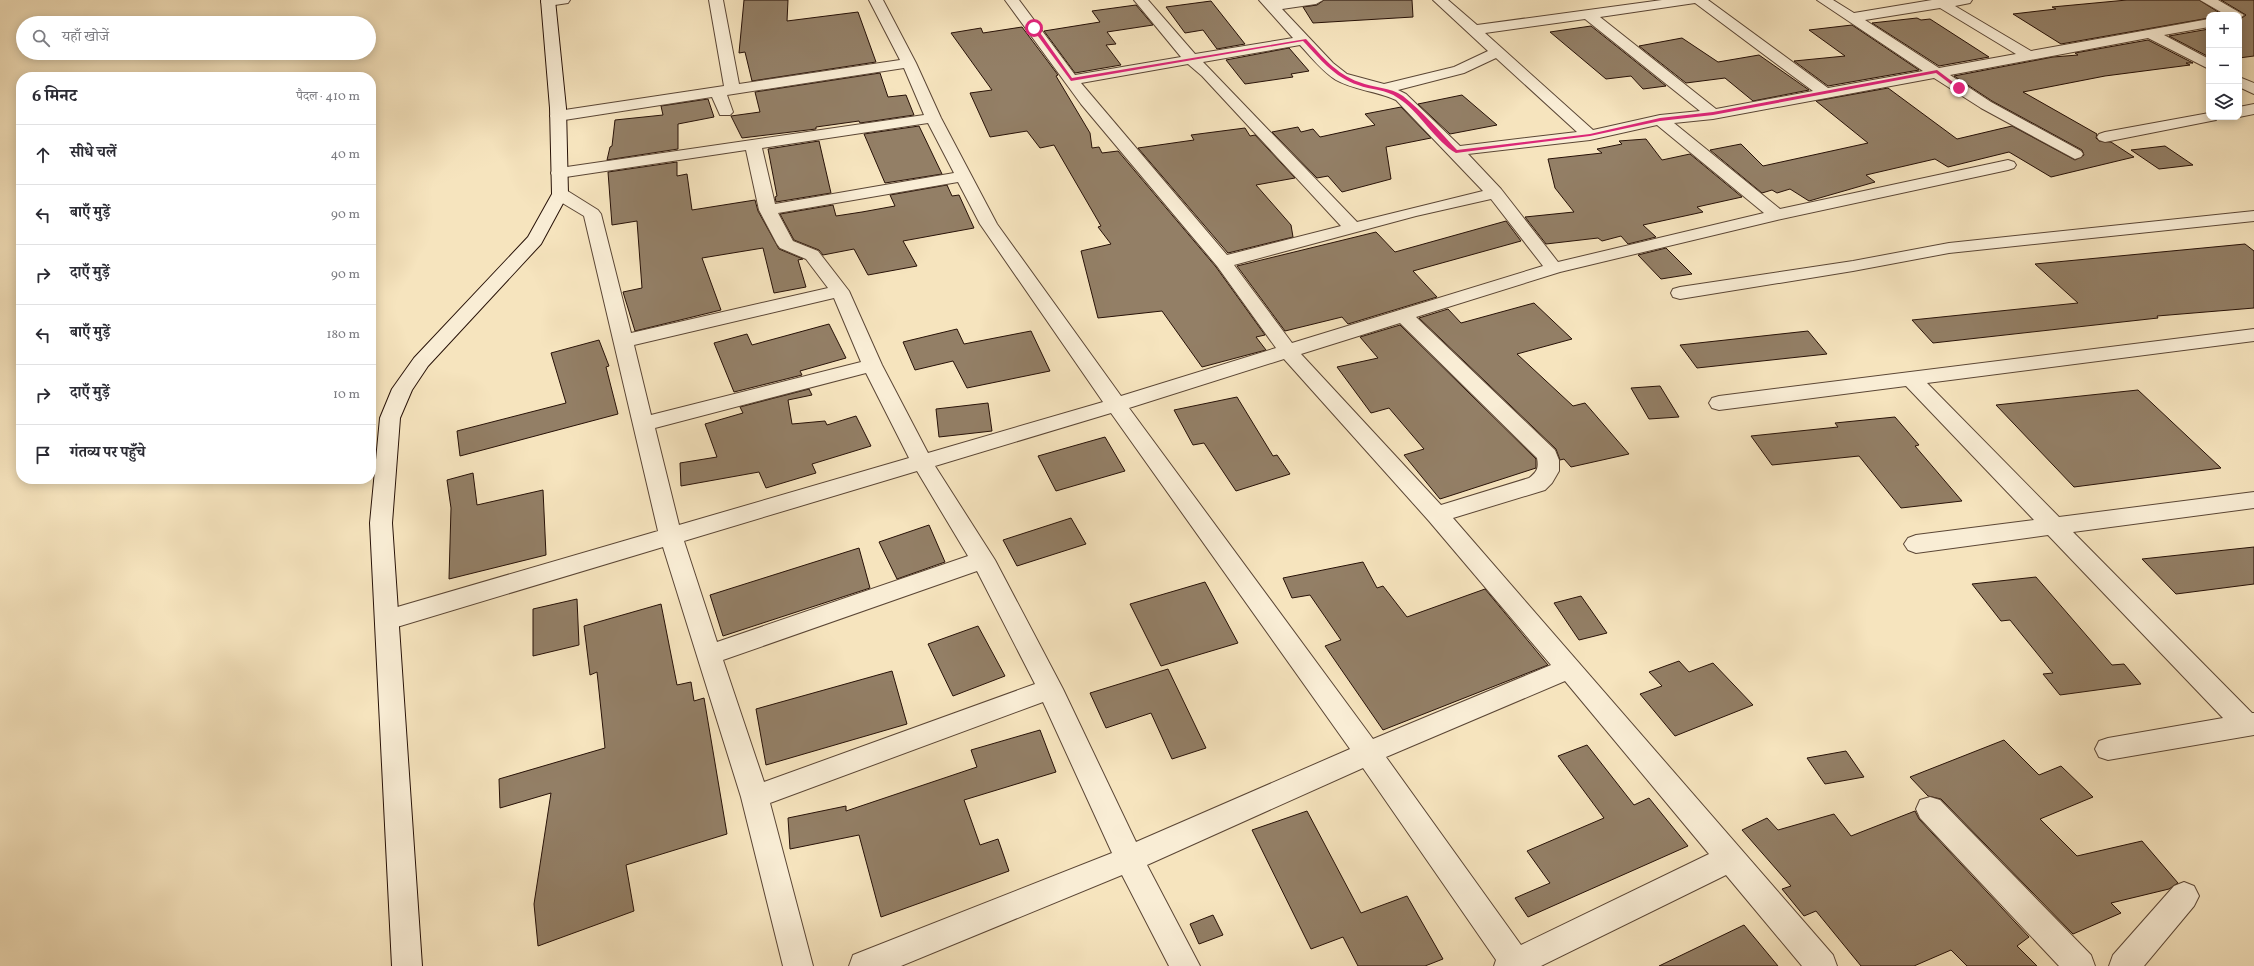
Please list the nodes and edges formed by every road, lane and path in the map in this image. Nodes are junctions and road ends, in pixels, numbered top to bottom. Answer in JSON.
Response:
{"nodes":[{"id":1,"x":563,"y":0,"type":"edge"},
{"id":2,"x":716,"y":0,"type":"edge"},
{"id":3,"x":876,"y":0,"type":"edge"},
{"id":4,"x":1012,"y":0,"type":"edge"},
{"id":5,"x":1142,"y":0,"type":"edge"},
{"id":6,"x":1316,"y":0,"type":"edge"},
{"id":7,"x":1440,"y":0,"type":"edge"},
{"id":8,"x":1692,"y":0,"type":"edge"},
{"id":9,"x":1700,"y":0,"type":"edge"},
{"id":10,"x":1824,"y":0,"type":"edge"},
{"id":11,"x":1965,"y":0,"type":"edge"},
{"id":12,"x":2207,"y":0,"type":"edge"},
{"id":13,"x":548,"y":1,"type":"edge"},
{"id":14,"x":1940,"y":2,"type":"edge"},
{"id":15,"x":1269,"y":3,"type":"edge"},
{"id":16,"x":2232,"y":12,"type":"edge"},
{"id":17,"x":1589,"y":15,"type":"junction"},
{"id":18,"x":1852,"y":18,"type":"junction"},
{"id":19,"x":2206,"y":24,"type":"edge"},
{"id":20,"x":1474,"y":30,"type":"junction"},
{"id":21,"x":2151,"y":34,"type":"junction"},
{"id":22,"x":1304,"y":40,"type":"junction"},
{"id":23,"x":1499,"y":51,"type":"junction"},
{"id":24,"x":2029,"y":56,"type":"junction"},
{"id":25,"x":1190,"y":58,"type":"junction"},
{"id":26,"x":909,"y":63,"type":"junction"},
{"id":27,"x":2206,"y":63,"type":"edge"},
{"id":28,"x":1937,"y":72,"type":"junction"},
{"id":29,"x":1071,"y":80,"type":"junction"},
{"id":30,"x":2242,"y":83,"type":"edge"},
{"id":31,"x":1384,"y":89,"type":"junction"},
{"id":32,"x":2254,"y":89,"type":"edge"},
{"id":33,"x":725,"y":90,"type":"junction"},
{"id":34,"x":1825,"y":93,"type":"junction"},
{"id":35,"x":2254,"y":109,"type":"edge"},
{"id":36,"x":2242,"y":111,"type":"edge"},
{"id":37,"x":725,"y":112,"type":"dead end"},
{"id":38,"x":1713,"y":114,"type":"junction"},
{"id":39,"x":558,"y":116,"type":"junction"},
{"id":40,"x":933,"y":118,"type":"junction"},
{"id":41,"x":2206,"y":118,"type":"edge"},
{"id":42,"x":1660,"y":120,"type":"junction"},
{"id":43,"x":1590,"y":135,"type":"junction"},
{"id":44,"x":2105,"y":137,"type":"dead end"},
{"id":45,"x":753,"y":145,"type":"junction"},
{"id":46,"x":1456,"y":151,"type":"junction"},
{"id":47,"x":2075,"y":154,"type":"dead end"},
{"id":48,"x":2008,"y":165,"type":"dead end"},
{"id":49,"x":964,"y":176,"type":"junction"},
{"id":50,"x":559,"y":184,"type":"junction"},
{"id":51,"x":1495,"y":193,"type":"junction"},
{"id":52,"x":768,"y":210,"type":"junction"},
{"id":53,"x":1777,"y":215,"type":"junction"},
{"id":54,"x":2254,"y":216,"type":"edge"},
{"id":55,"x":1352,"y":228,"type":"junction"},
{"id":56,"x":1223,"y":262,"type":"junction"},
{"id":57,"x":1554,"y":268,"type":"junction"},
{"id":58,"x":840,"y":291,"type":"junction"},
{"id":59,"x":1680,"y":293,"type":"dead end"},
{"id":60,"x":1403,"y":315,"type":"junction"},
{"id":61,"x":2254,"y":335,"type":"edge"},
{"id":62,"x":623,"y":341,"type":"junction"},
{"id":63,"x":1288,"y":351,"type":"junction"},
{"id":64,"x":872,"y":365,"type":"junction"},
{"id":65,"x":1911,"y":378,"type":"junction"},
{"id":66,"x":1719,"y":403,"type":"dead end"},
{"id":67,"x":1116,"y":405,"type":"junction"},
{"id":68,"x":642,"y":424,"type":"junction"},
{"id":69,"x":922,"y":462,"type":"junction"},
{"id":70,"x":2254,"y":500,"type":"edge"},
{"id":71,"x":1437,"y":515,"type":"junction"},
{"id":72,"x":2053,"y":526,"type":"junction"},
{"id":73,"x":671,"y":538,"type":"junction"},
{"id":74,"x":1916,"y":544,"type":"dead end"},
{"id":75,"x":983,"y":560,"type":"junction"},
{"id":76,"x":387,"y":620,"type":"junction"},
{"id":77,"x":709,"y":655,"type":"junction"},
{"id":78,"x":1569,"y":668,"type":"junction"},
{"id":79,"x":1050,"y":689,"type":"junction"},
{"id":80,"x":2250,"y":725,"type":"edge"},
{"id":81,"x":2108,"y":749,"type":"dead end"},
{"id":82,"x":1368,"y":753,"type":"junction"},
{"id":83,"x":755,"y":797,"type":"junction"},
{"id":84,"x":1930,"y":809,"type":"dead end"},
{"id":85,"x":1731,"y":858,"type":"junction"},
{"id":86,"x":1129,"y":859,"type":"junction"},
{"id":87,"x":2184,"y":896,"type":"dead end"},
{"id":88,"x":1514,"y":965,"type":"edge"},
{"id":89,"x":407,"y":966,"type":"edge"},
{"id":90,"x":798,"y":966,"type":"edge"},
{"id":91,"x":864,"y":966,"type":"edge"},
{"id":92,"x":1185,"y":966,"type":"edge"},
{"id":93,"x":1822,"y":966,"type":"edge"},
{"id":94,"x":2080,"y":966,"type":"edge"},
{"id":95,"x":2124,"y":966,"type":"edge"}],
"edges":[{"from":1,"to":13,"type":"street"},
{"from":2,"to":33,"type":"street"},
{"from":3,"to":26,"type":"street"},
{"from":4,"to":29,"type":"street"},
{"from":5,"to":25,"type":"street"},
{"from":6,"to":15,"type":"street"},
{"from":7,"to":20,"type":"street"},
{"from":8,"to":17,"type":"street"},
{"from":9,"to":34,"type":"street"},
{"from":10,"to":18,"type":"street"},
{"from":11,"to":14,"type":"street"},
{"from":12,"to":16,"type":"street"},
{"from":13,"to":39,"type":"street"},
{"from":14,"to":18,"type":"street"},
{"from":14,"to":24,"type":"street"},
{"from":15,"to":22,"type":"street"},
{"from":17,"to":20,"type":"street"},
{"from":17,"to":38,"type":"street"},
{"from":18,"to":28,"type":"street"},
{"from":19,"to":21,"type":"street"},
{"from":20,"to":23,"type":"street"},
{"from":21,"to":24,"type":"street"},
{"from":21,"to":27,"type":"street"},
{"from":22,"to":25,"type":"street"},
{"from":22,"to":31,"type":"street"},
{"from":23,"to":31,"type":"street"},
{"from":23,"to":43,"type":"street"},
{"from":24,"to":28,"type":"street"},
{"from":25,"to":29,"type":"street"},
{"from":25,"to":55,"type":"street"},
{"from":26,"to":33,"type":"street"},
{"from":26,"to":40,"type":"street"},
{"from":28,"to":34,"type":"street"},
{"from":28,"to":47,"type":"street"},
{"from":29,"to":56,"type":"street"},
{"from":30,"to":32,"type":"street"},
{"from":31,"to":46,"type":"street"},
{"from":33,"to":37,"type":"street"},
{"from":33,"to":39,"type":"street"},
{"from":34,"to":38,"type":"street"},
{"from":35,"to":36,"type":"street"},
{"from":38,"to":42,"type":"street"},
{"from":39,"to":50,"type":"street"},
{"from":40,"to":45,"type":"street"},
{"from":40,"to":49,"type":"street"},
{"from":41,"to":44,"type":"street"},
{"from":42,"to":43,"type":"street"},
{"from":42,"to":53,"type":"street"},
{"from":43,"to":46,"type":"street"},
{"from":45,"to":50,"type":"street"},
{"from":45,"to":52,"type":"street"},
{"from":46,"to":51,"type":"street"},
{"from":48,"to":53,"type":"street"},
{"from":49,"to":52,"type":"street"},
{"from":49,"to":67,"type":"street"},
{"from":50,"to":62,"type":"street"},
{"from":50,"to":76,"type":"street"},
{"from":51,"to":55,"type":"street"},
{"from":51,"to":57,"type":"street"},
{"from":52,"to":58,"type":"street"},
{"from":53,"to":57,"type":"street"},
{"from":54,"to":59,"type":"street"},
{"from":55,"to":56,"type":"street"},
{"from":56,"to":63,"type":"street"},
{"from":57,"to":60,"type":"street"},
{"from":58,"to":62,"type":"street"},
{"from":58,"to":64,"type":"street"},
{"from":60,"to":63,"type":"street"},
{"from":60,"to":71,"type":"street"},
{"from":61,"to":65,"type":"street"},
{"from":62,"to":68,"type":"street"},
{"from":63,"to":67,"type":"street"},
{"from":63,"to":71,"type":"street"},
{"from":64,"to":68,"type":"street"},
{"from":64,"to":69,"type":"street"},
{"from":65,"to":66,"type":"street"},
{"from":65,"to":72,"type":"street"},
{"from":67,"to":69,"type":"street"},
{"from":67,"to":82,"type":"street"},
{"from":68,"to":73,"type":"street"},
{"from":69,"to":73,"type":"street"},
{"from":69,"to":75,"type":"street"},
{"from":70,"to":72,"type":"street"},
{"from":71,"to":78,"type":"street"},
{"from":72,"to":74,"type":"street"},
{"from":72,"to":80,"type":"street"},
{"from":73,"to":76,"type":"street"},
{"from":73,"to":77,"type":"street"},
{"from":75,"to":77,"type":"street"},
{"from":75,"to":79,"type":"street"},
{"from":76,"to":89,"type":"street"},
{"from":77,"to":83,"type":"street"},
{"from":78,"to":82,"type":"street"},
{"from":78,"to":85,"type":"street"},
{"from":79,"to":83,"type":"street"},
{"from":79,"to":86,"type":"street"},
{"from":80,"to":81,"type":"street"},
{"from":82,"to":86,"type":"street"},
{"from":82,"to":88,"type":"street"},
{"from":83,"to":90,"type":"street"},
{"from":84,"to":94,"type":"street"},
{"from":85,"to":88,"type":"street"},
{"from":85,"to":93,"type":"street"},
{"from":86,"to":91,"type":"street"},
{"from":86,"to":92,"type":"street"},
{"from":87,"to":95,"type":"street"}]}
